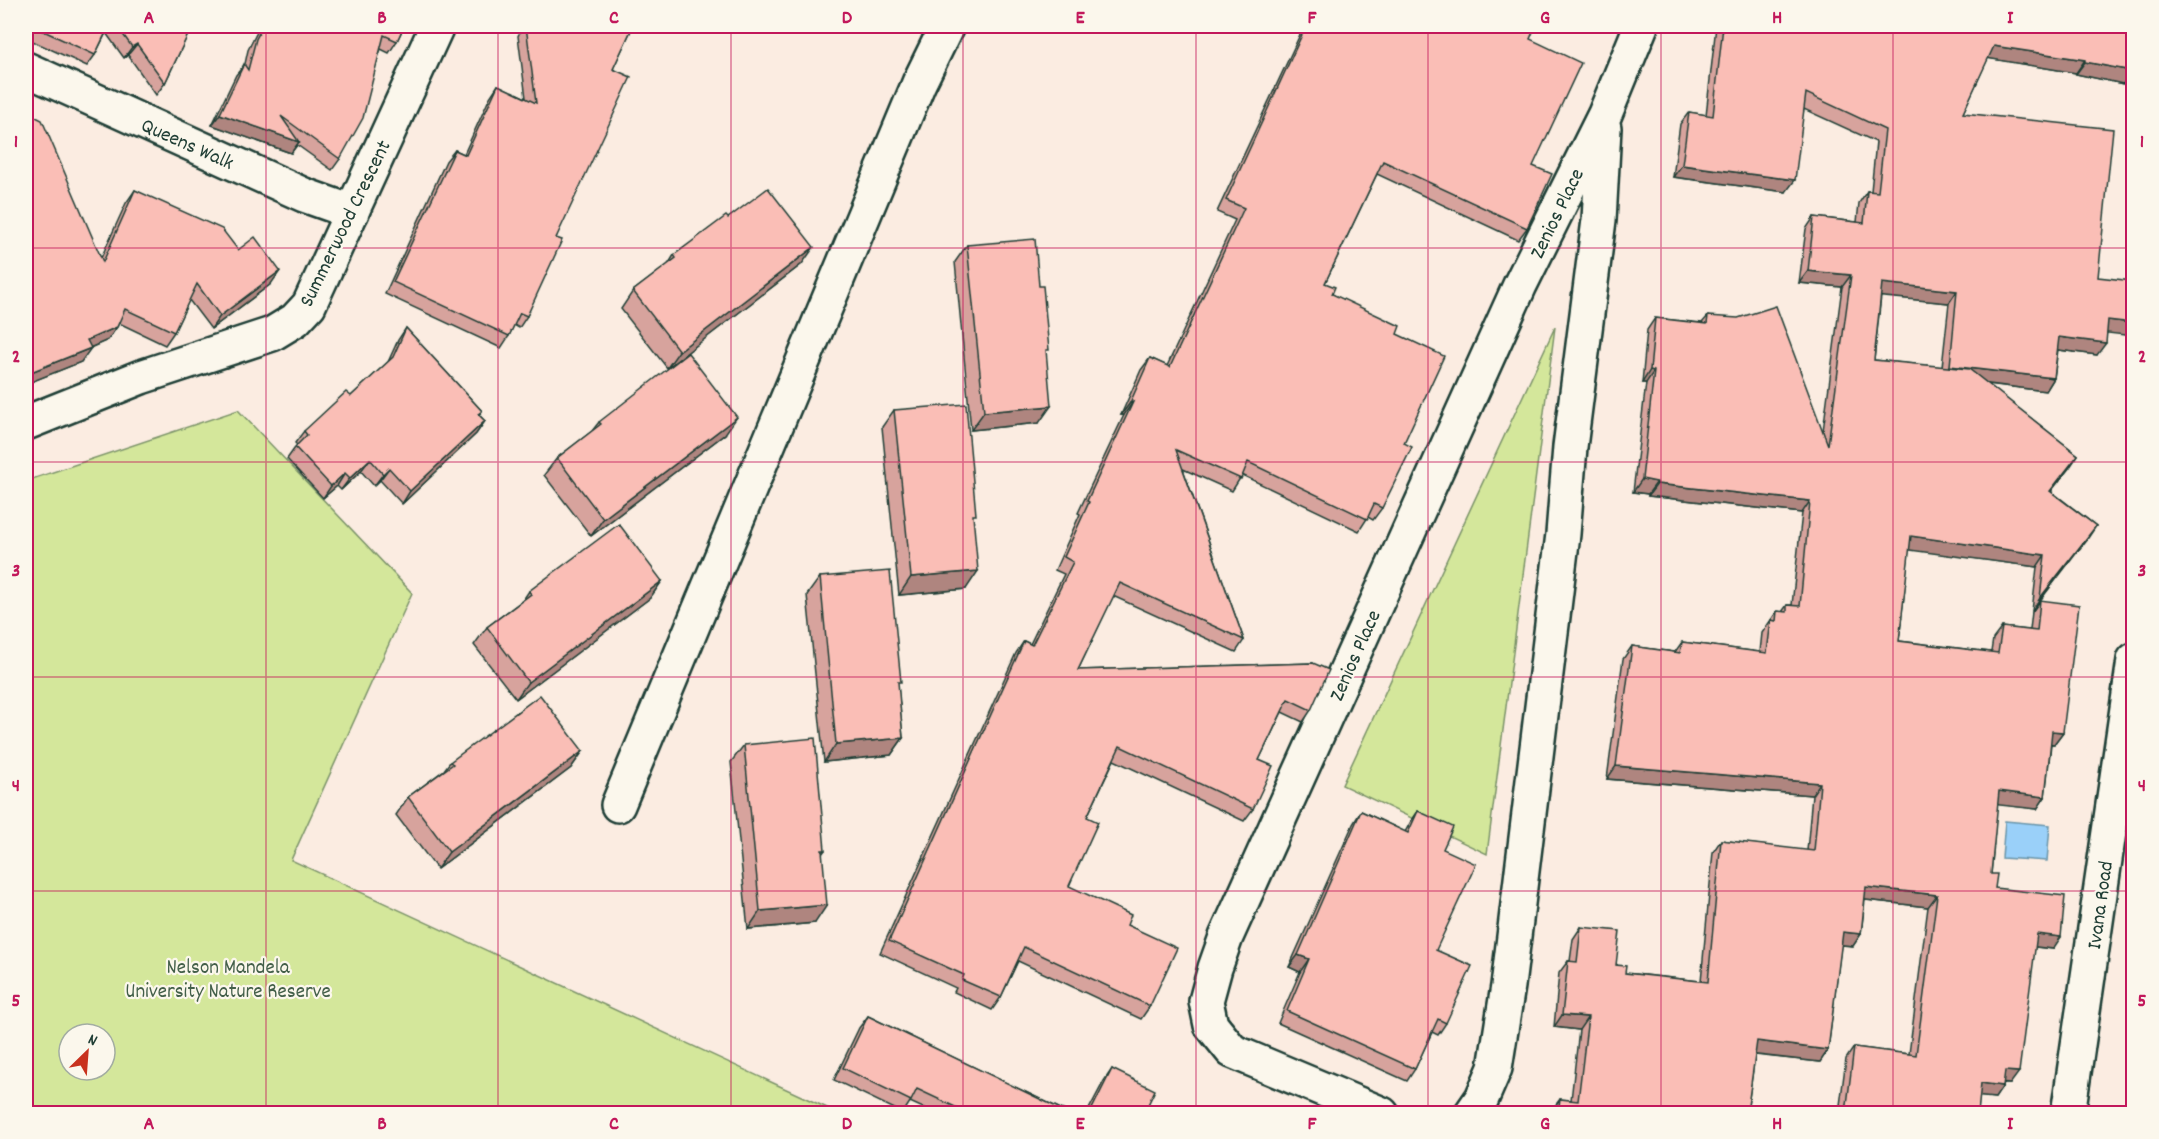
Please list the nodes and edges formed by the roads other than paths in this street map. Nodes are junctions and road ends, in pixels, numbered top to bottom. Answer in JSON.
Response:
{"nodes":[{"id":1,"x":437,"y":26,"type":"edge"},
{"id":2,"x":947,"y":26,"type":"edge"},
{"id":3,"x":1641,"y":26,"type":"edge"},
{"id":4,"x":26,"y":69,"type":"edge"},
{"id":5,"x":1605,"y":114,"type":"junction"},
{"id":6,"x":352,"y":212,"type":"junction"},
{"id":7,"x":26,"y":423,"type":"edge"},
{"id":8,"x":2133,"y":660,"type":"edge"},
{"id":9,"x":618,"y":805,"type":"dead end"},
{"id":10,"x":1382,"y":1113,"type":"edge"},
{"id":11,"x":1471,"y":1113,"type":"edge"},
{"id":12,"x":2068,"y":1113,"type":"edge"}],
"edges":[{"from":1,"to":6,"type":"street","name":"Summerwood Crescent"},
{"from":2,"to":9,"type":"street"},
{"from":3,"to":5,"type":"street","name":"Zenios Place"},
{"from":4,"to":6,"type":"street","name":"Queens Walk"},
{"from":5,"to":10,"type":"street","name":"Zenios Place"},
{"from":5,"to":11,"type":"street","name":"Zenios Place"},
{"from":6,"to":7,"type":"street","name":"Summerwood Crescent"},
{"from":8,"to":12,"type":"street","name":"Ivana Road"}]}
